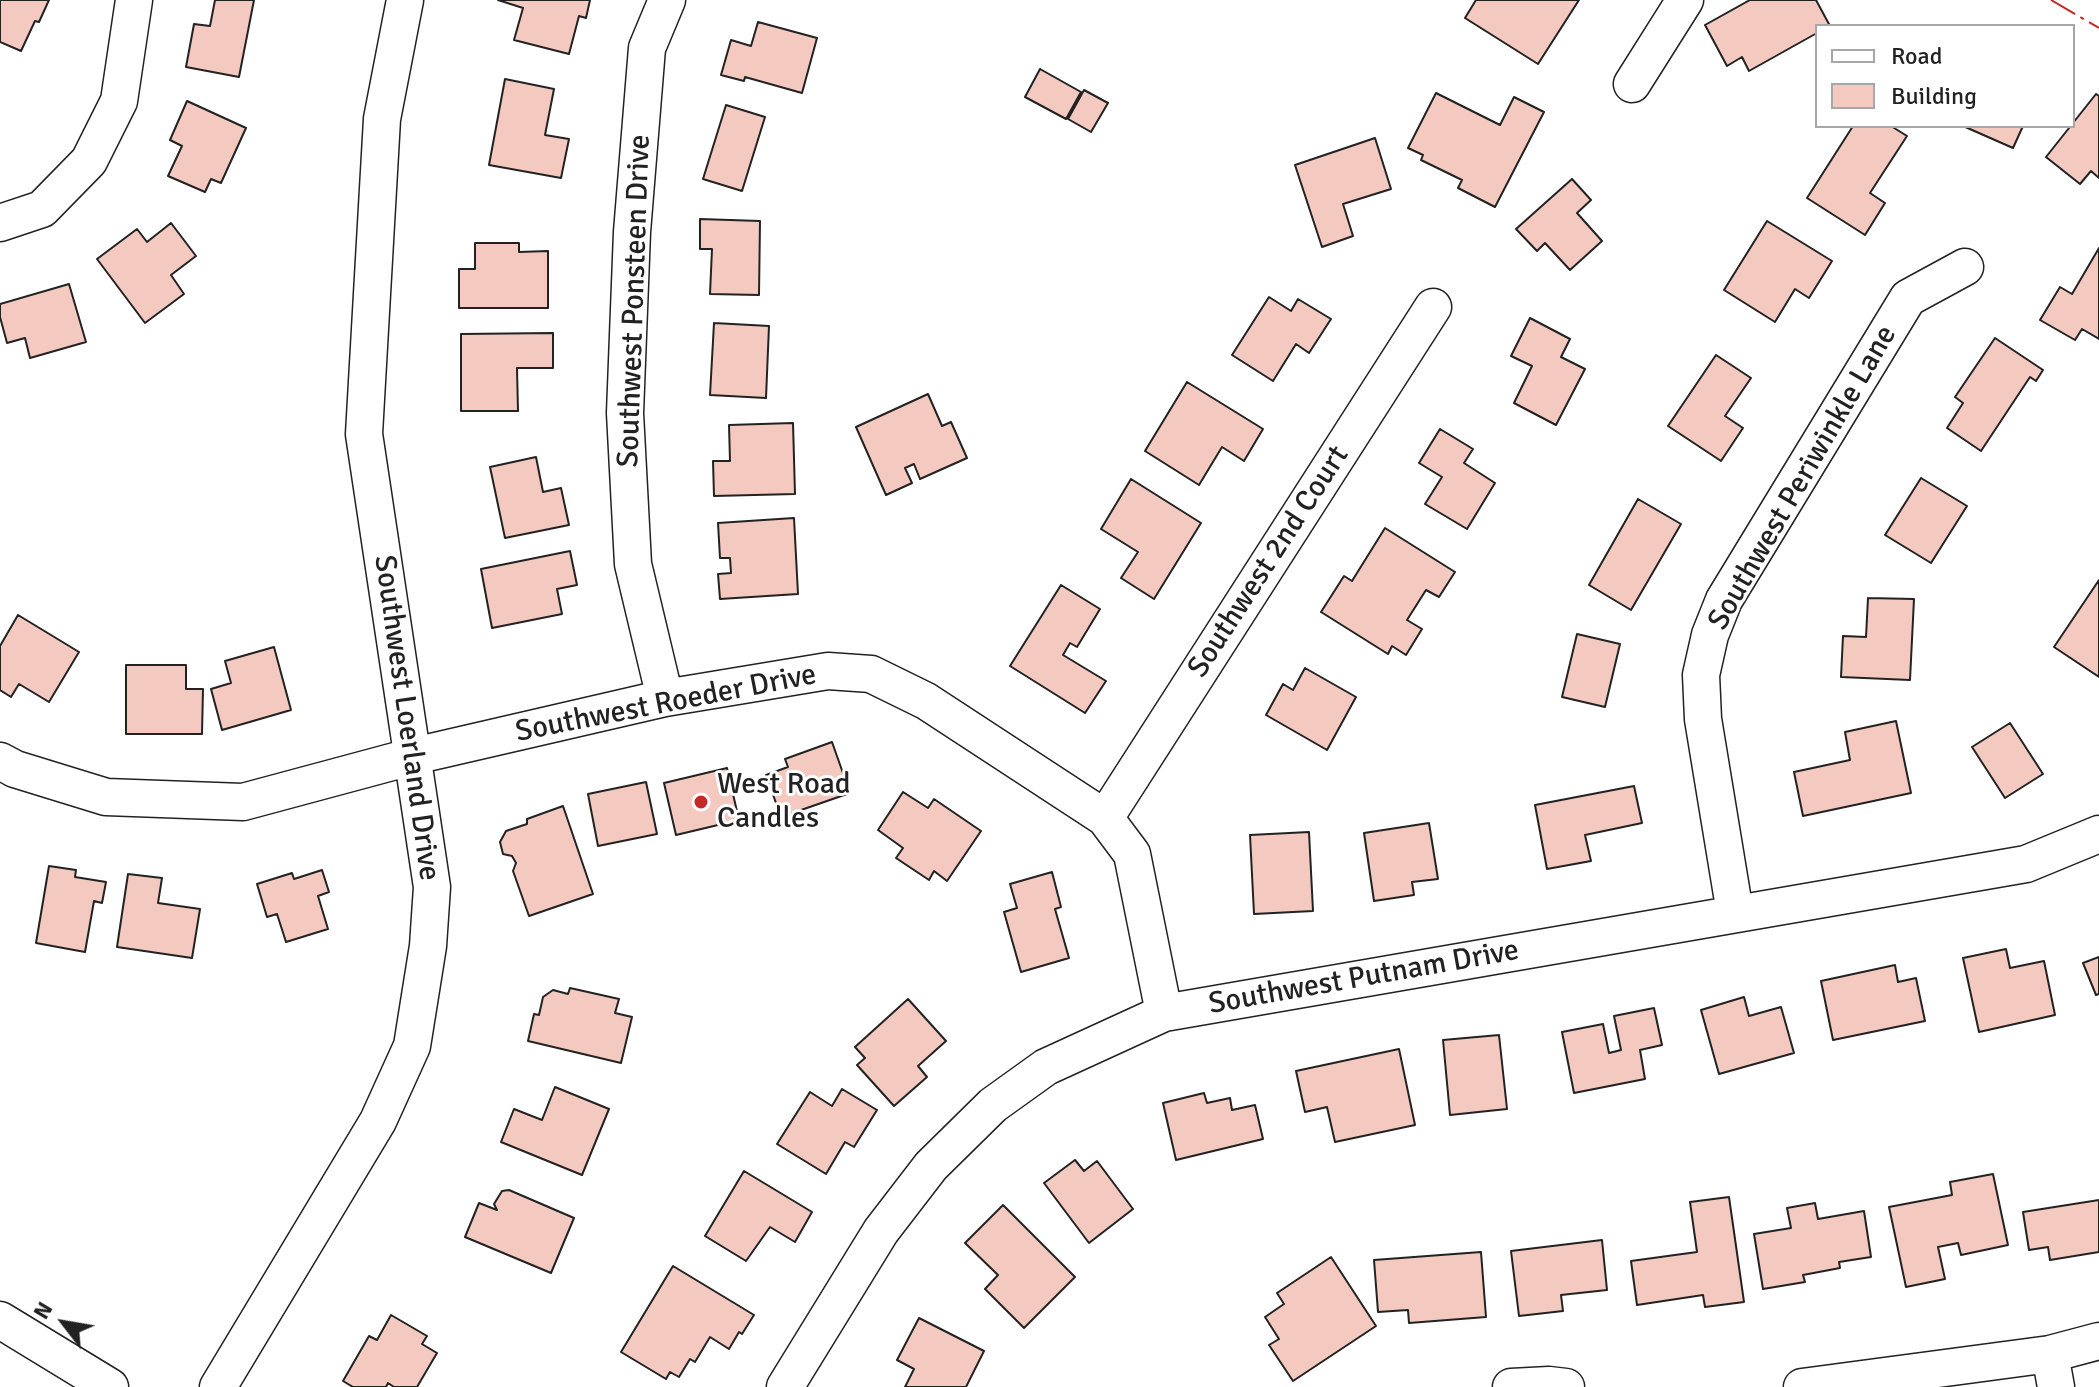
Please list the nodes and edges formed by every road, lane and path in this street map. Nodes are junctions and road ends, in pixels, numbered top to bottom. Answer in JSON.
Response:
{"nodes":[{"id":1,"x":134,"y":0,"type":"edge"},
{"id":2,"x":405,"y":0,"type":"edge"},
{"id":3,"x":667,"y":0,"type":"edge"},
{"id":4,"x":1685,"y":0,"type":"edge"},
{"id":5,"x":1632,"y":84,"type":"dead end"},
{"id":6,"x":0,"y":223,"type":"edge"},
{"id":7,"x":1965,"y":267,"type":"dead end"},
{"id":8,"x":1433,"y":307,"type":"dead end"},
{"id":9,"x":665,"y":698,"type":"junction"},
{"id":10,"x":414,"y":756,"type":"junction"},
{"id":11,"x":0,"y":761,"type":"edge"},
{"id":12,"x":1105,"y":818,"type":"junction"},
{"id":13,"x":2099,"y":834,"type":"edge"},
{"id":14,"x":1735,"y":913,"type":"junction"},
{"id":15,"x":1164,"y":1013,"type":"junction"},
{"id":16,"x":0,"y":1320,"type":"edge"},
{"id":17,"x":2099,"y":1341,"type":"edge"},
{"id":18,"x":2053,"y":1370,"type":"edge"},
{"id":19,"x":110,"y":1387,"type":"edge"},
{"id":20,"x":218,"y":1387,"type":"edge"},
{"id":21,"x":785,"y":1387,"type":"edge"},
{"id":22,"x":1511,"y":1387,"type":"edge"},
{"id":23,"x":1566,"y":1387,"type":"edge"},
{"id":24,"x":1802,"y":1387,"type":"edge"}],
"edges":[{"from":1,"to":6,"type":"street"},
{"from":2,"to":10,"type":"street","name":"Southwest Loerland Drive"},
{"from":3,"to":9,"type":"street","name":"Southwest Ponsteen Drive"},
{"from":4,"to":5,"type":"street"},
{"from":7,"to":14,"type":"street","name":"Southwest Periwinkle Lane"},
{"from":8,"to":12,"type":"street","name":"Southwest 2nd Court"},
{"from":9,"to":10,"type":"street","name":"Southwest Roeder Drive"},
{"from":9,"to":12,"type":"street","name":"Southwest Roeder Drive"},
{"from":10,"to":11,"type":"street","name":"Southwest Roeder Drive"},
{"from":10,"to":20,"type":"street","name":"Southwest Loerland Drive"},
{"from":12,"to":15,"type":"street","name":"Southwest Roeder Drive"},
{"from":13,"to":14,"type":"street","name":"Southwest Putnam Drive"},
{"from":14,"to":15,"type":"street","name":"Southwest Putnam Drive"},
{"from":15,"to":21,"type":"street","name":"Southwest Putnam Drive"},
{"from":16,"to":19,"type":"street"},
{"from":17,"to":18,"type":"street"},
{"from":18,"to":24,"type":"street"},
{"from":22,"to":23,"type":"street"}]}
